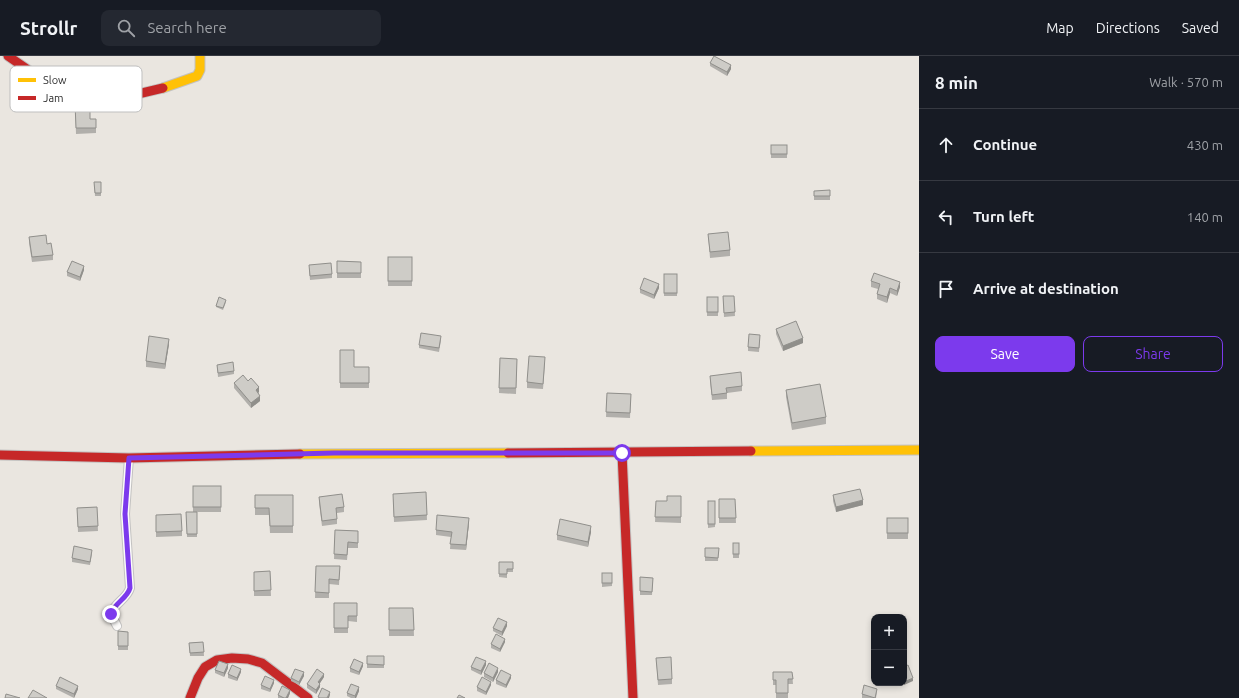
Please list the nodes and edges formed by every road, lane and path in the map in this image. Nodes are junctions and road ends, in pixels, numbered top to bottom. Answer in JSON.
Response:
{"nodes":[{"id":1,"x":8,"y":56,"type":"edge"},
{"id":2,"x":200,"y":56,"type":"edge"},
{"id":3,"x":22,"y":66,"type":"edge"},
{"id":4,"x":142,"y":94,"type":"edge"},
{"id":5,"x":919,"y":450,"type":"edge"},
{"id":6,"x":622,"y":453,"type":"junction"},
{"id":7,"x":0,"y":456,"type":"edge"},
{"id":8,"x":129,"y":458,"type":"junction"},
{"id":9,"x":117,"y":626,"type":"dead end"},
{"id":10,"x":190,"y":698,"type":"edge"},
{"id":11,"x":308,"y":698,"type":"edge"},
{"id":12,"x":633,"y":698,"type":"edge"}],
"edges":[{"from":1,"to":3,"type":"street"},
{"from":2,"to":4,"type":"street"},
{"from":5,"to":6,"type":"street"},
{"from":6,"to":8,"type":"street"},
{"from":6,"to":12,"type":"street"},
{"from":7,"to":8,"type":"street"},
{"from":8,"to":9,"type":"street"},
{"from":10,"to":11,"type":"street"}]}
